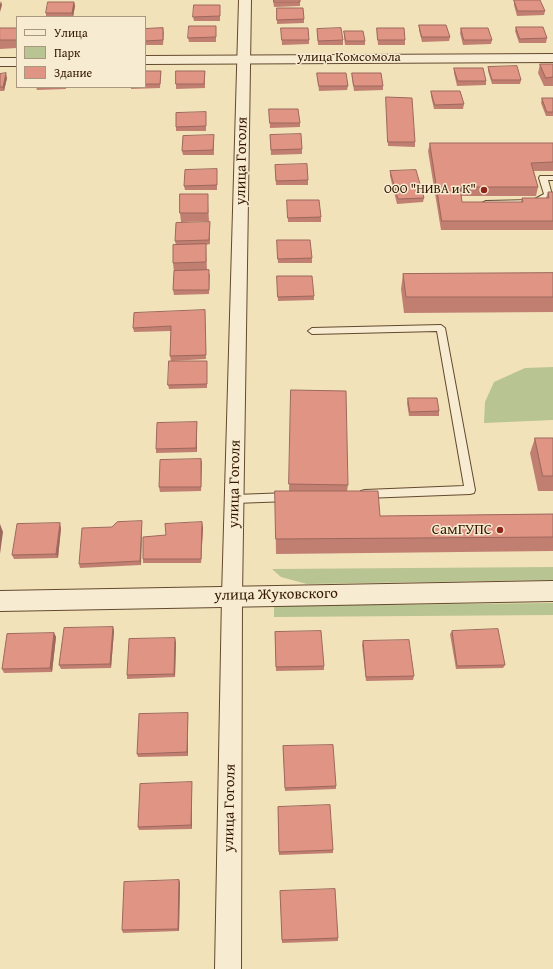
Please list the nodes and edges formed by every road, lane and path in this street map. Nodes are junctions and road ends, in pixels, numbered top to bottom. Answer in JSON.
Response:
{"nodes":[{"id":1,"x":245,"y":0,"type":"edge"},
{"id":2,"x":553,"y":58,"type":"edge"},
{"id":3,"x":244,"y":59,"type":"junction"},
{"id":4,"x":146,"y":60,"type":"edge"},
{"id":5,"x":0,"y":62,"type":"edge"},
{"id":6,"x":16,"y":62,"type":"edge"},
{"id":7,"x":553,"y":178,"type":"edge"},
{"id":8,"x":476,"y":203,"type":"edge"},
{"id":9,"x":312,"y":331,"type":"dead end"},
{"id":10,"x":352,"y":494,"type":"edge"},
{"id":11,"x":297,"y":497,"type":"edge"},
{"id":12,"x":235,"y":499,"type":"junction"},
{"id":13,"x":553,"y":591,"type":"edge"},
{"id":14,"x":232,"y":596,"type":"junction"},
{"id":15,"x":0,"y":601,"type":"edge"},
{"id":16,"x":228,"y":969,"type":"edge"}],
"edges":[{"from":1,"to":3,"type":"street","name":"улица Гоголя"},
{"from":2,"to":3,"type":"street","name":"улица Комсомола"},
{"from":3,"to":4,"type":"street","name":"улица Комсомола"},
{"from":3,"to":12,"type":"street","name":"улица Гоголя"},
{"from":5,"to":6,"type":"street"},
{"from":7,"to":8,"type":"lane"},
{"from":9,"to":10,"type":"lane"},
{"from":11,"to":12,"type":"lane"},
{"from":12,"to":14,"type":"street","name":"улица Гоголя"},
{"from":13,"to":14,"type":"street","name":"улица Жуковского"},
{"from":14,"to":15,"type":"street","name":"улица Жуковского"},
{"from":14,"to":16,"type":"street","name":"улица Гоголя"}]}
